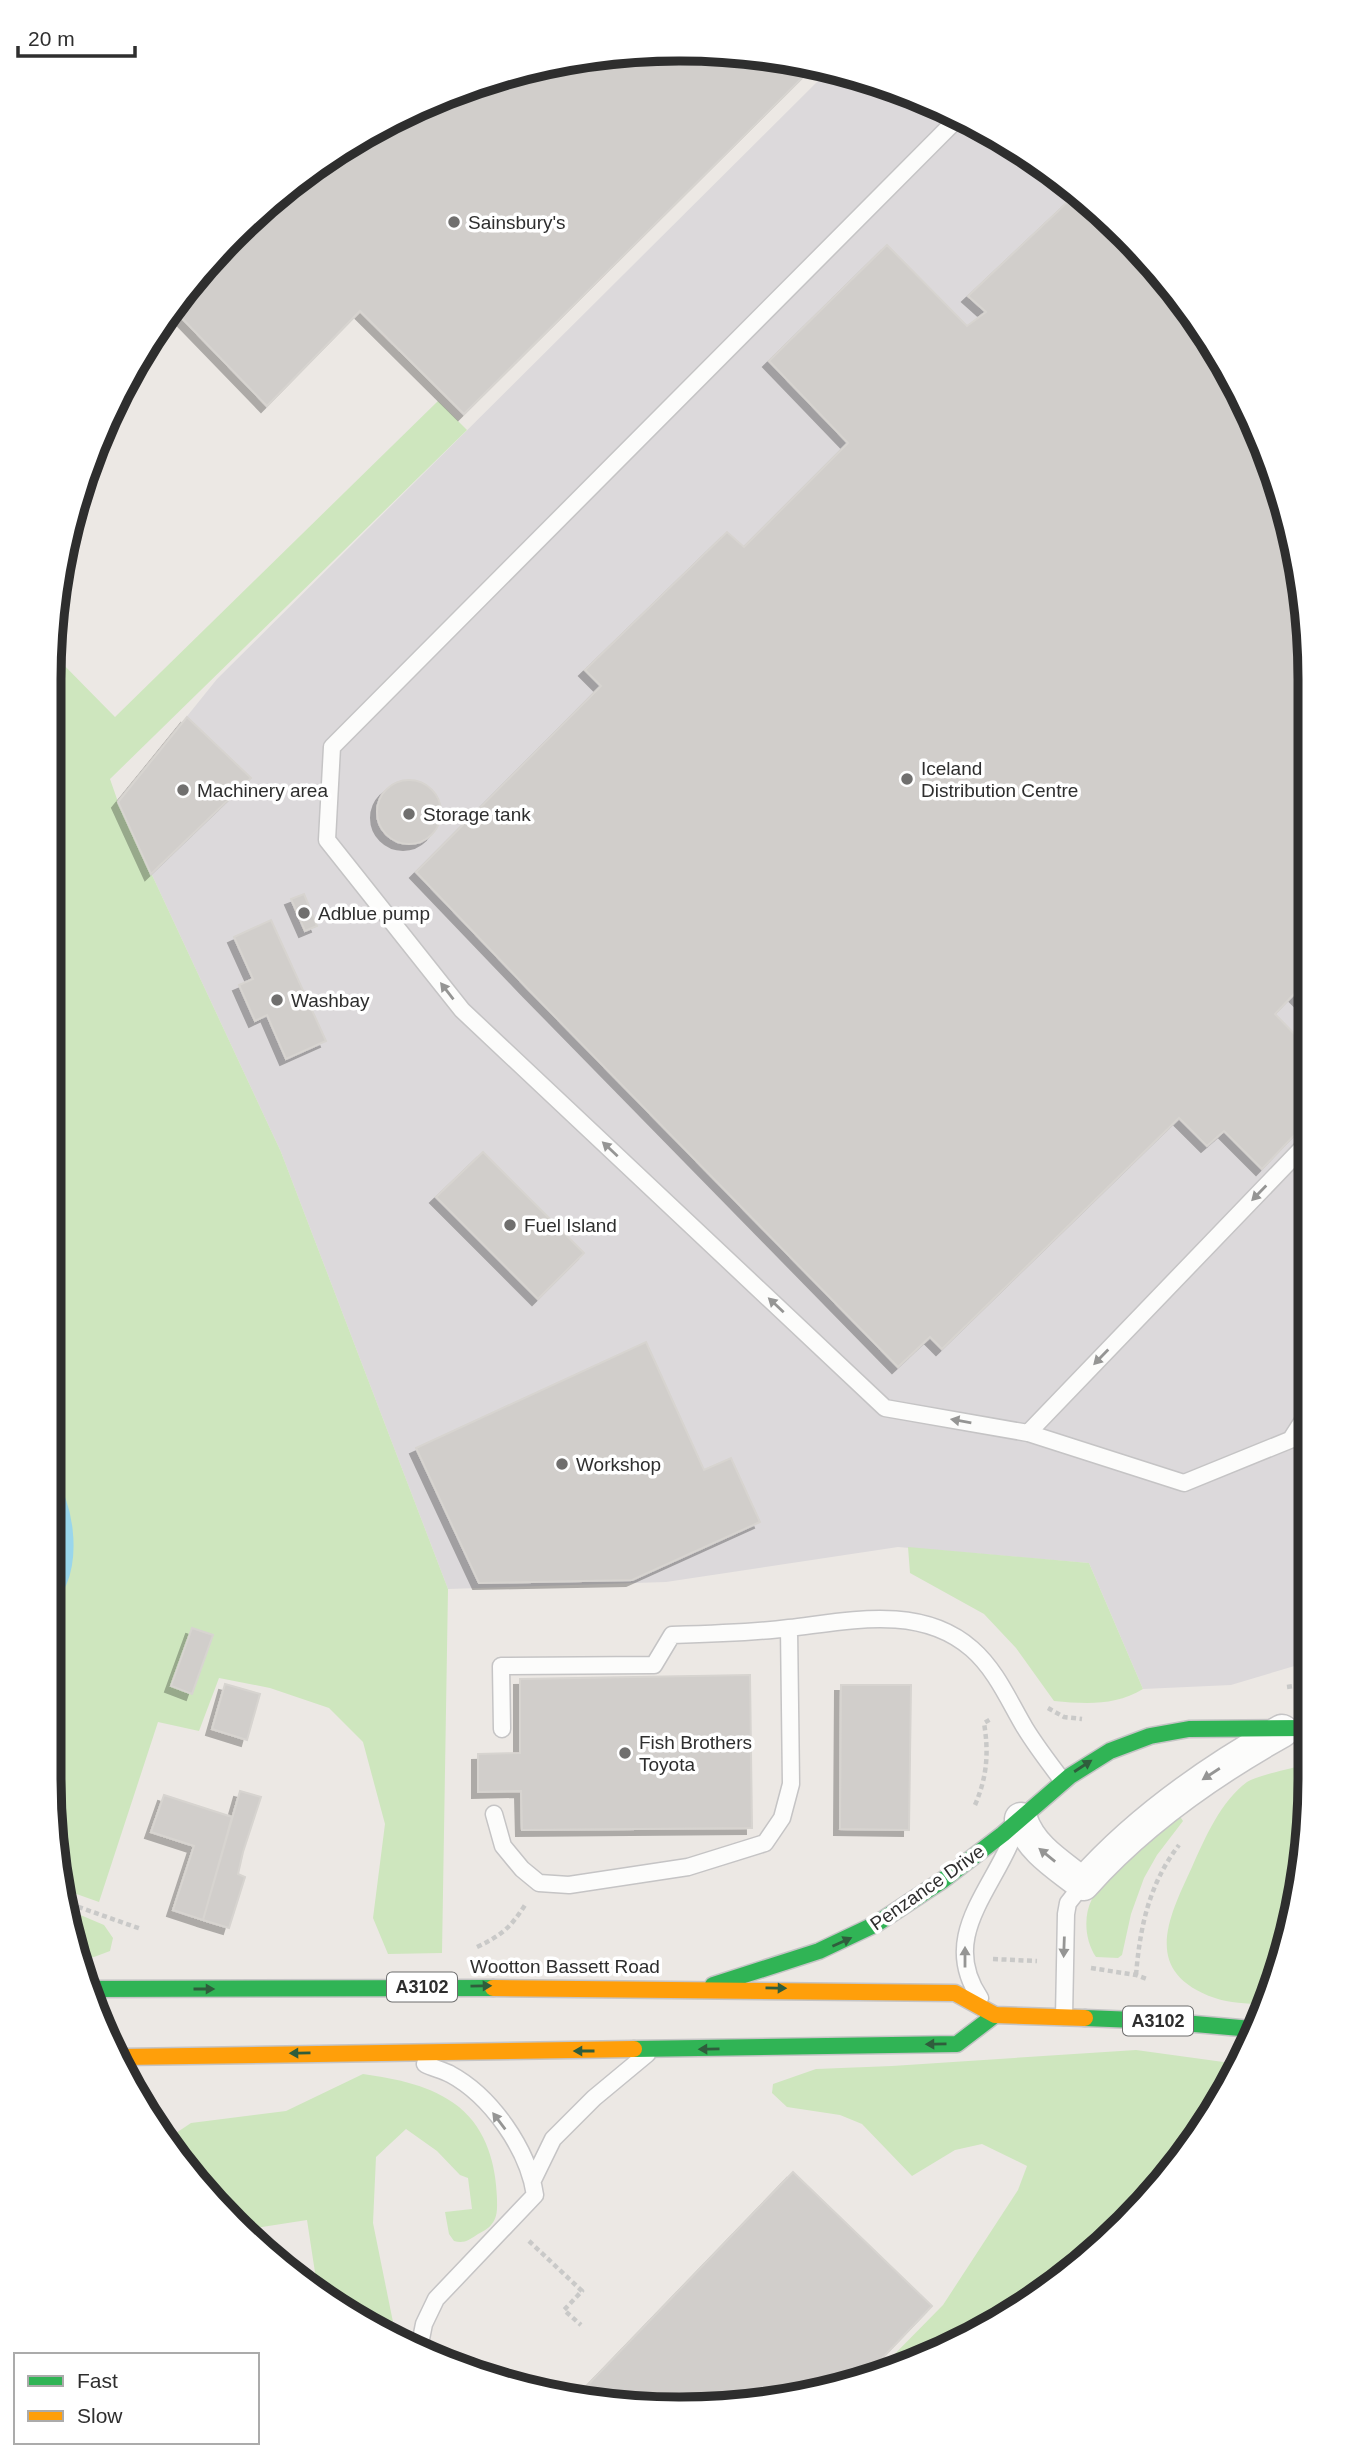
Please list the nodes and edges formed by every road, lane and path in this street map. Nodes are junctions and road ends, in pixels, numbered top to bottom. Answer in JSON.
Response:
{"nodes":[{"id":1,"x":952,"y":124,"type":"edge"},
{"id":2,"x":1298,"y":1152,"type":"edge"},
{"id":3,"x":1298,"y":1428,"type":"edge"},
{"id":4,"x":1028,"y":1433,"type":"junction"},
{"id":5,"x":1298,"y":1436,"type":"edge"},
{"id":6,"x":1291,"y":1439,"type":"junction"},
{"id":7,"x":789,"y":1628,"type":"junction"},
{"id":8,"x":1014,"y":1708,"type":"junction"},
{"id":9,"x":1093,"y":1721,"type":"dead end"},
{"id":10,"x":502,"y":1729,"type":"dead end"},
{"id":11,"x":1295,"y":1729,"type":"edge"},
{"id":12,"x":1062,"y":1780,"type":"junction"},
{"id":13,"x":974,"y":1808,"type":"dead end"},
{"id":14,"x":494,"y":1814,"type":"dead end"},
{"id":15,"x":1021,"y":1819,"type":"junction"},
{"id":16,"x":1186,"y":1836,"type":"dead end"},
{"id":17,"x":539,"y":1883,"type":"junction"},
{"id":18,"x":1083,"y":1884,"type":"junction"},
{"id":19,"x":74,"y":1905,"type":"edge"},
{"id":20,"x":141,"y":1929,"type":"dead end"},
{"id":21,"x":475,"y":1948,"type":"dead end"},
{"id":22,"x":963,"y":1956,"type":"junction"},
{"id":23,"x":1063,"y":1964,"type":"junction"},
{"id":24,"x":708,"y":1987,"type":"junction"},
{"id":25,"x":98,"y":1989,"type":"edge"},
{"id":26,"x":995,"y":2015,"type":"junction"},
{"id":27,"x":1064,"y":2017,"type":"junction"},
{"id":28,"x":1245,"y":2028,"type":"edge"},
{"id":29,"x":652,"y":2050,"type":"junction"},
{"id":30,"x":368,"y":2052,"type":"junction"},
{"id":31,"x":129,"y":2059,"type":"edge"},
{"id":32,"x":533,"y":2180,"type":"junction"},
{"id":33,"x":509,"y":2222,"type":"junction"},
{"id":34,"x":581,"y":2325,"type":"dead end"},
{"id":35,"x":421,"y":2340,"type":"edge"}],
"edges":[{"from":4,"to":1,"type":"lane","one_way":true},
{"from":2,"to":4,"type":"lane","one_way":true},
{"from":3,"to":6,"type":"lane"},
{"from":4,"to":6,"type":"lane"},
{"from":5,"to":6,"type":"lane"},
{"from":7,"to":8,"type":"lane"},
{"from":7,"to":10,"type":"lane"},
{"from":7,"to":17,"type":"lane"},
{"from":8,"to":9,"type":"path"},
{"from":8,"to":12,"type":"lane"},
{"from":8,"to":13,"type":"path"},
{"from":12,"to":11,"type":"main road","name":"Penzance Drive","one_way":true},
{"from":11,"to":18,"type":"street","name":"Penzance Drive","one_way":true},
{"from":12,"to":15,"type":"main road","name":"Penzance Drive"},
{"from":14,"to":17,"type":"lane"},
{"from":18,"to":15,"type":"street","one_way":true},
{"from":15,"to":22,"type":"lane","name":"Penzance Drive"},
{"from":24,"to":15,"type":"main road","name":"Penzance Drive","one_way":true},
{"from":16,"to":23,"type":"path"},
{"from":17,"to":21,"type":"path"},
{"from":18,"to":23,"type":"lane","name":"Penzance Drive","one_way":true},
{"from":19,"to":20,"type":"path"},
{"from":22,"to":23,"type":"path"},
{"from":22,"to":26,"type":"lane"},
{"from":23,"to":27,"type":"lane","name":"Penzance Drive"},
{"from":25,"to":24,"type":"main road","name":"Wootton Bassett Road","number":"A3102","one_way":true},
{"from":24,"to":26,"type":"main road","name":"Wootton Bassett Road","number":"A3102","one_way":true},
{"from":26,"to":27,"type":"main road","name":"Wootton Bassett Road","number":"A3102"},
{"from":26,"to":29,"type":"main road","one_way":true},
{"from":27,"to":28,"type":"main road","name":"Wootton Bassett Road","number":"A3102"},
{"from":29,"to":30,"type":"main road","one_way":true},
{"from":29,"to":32,"type":"lane"},
{"from":30,"to":31,"type":"main road","one_way":true},
{"from":32,"to":30,"type":"lane","one_way":true},
{"from":32,"to":33,"type":"lane"},
{"from":33,"to":34,"type":"path"},
{"from":33,"to":35,"type":"lane"}]}
